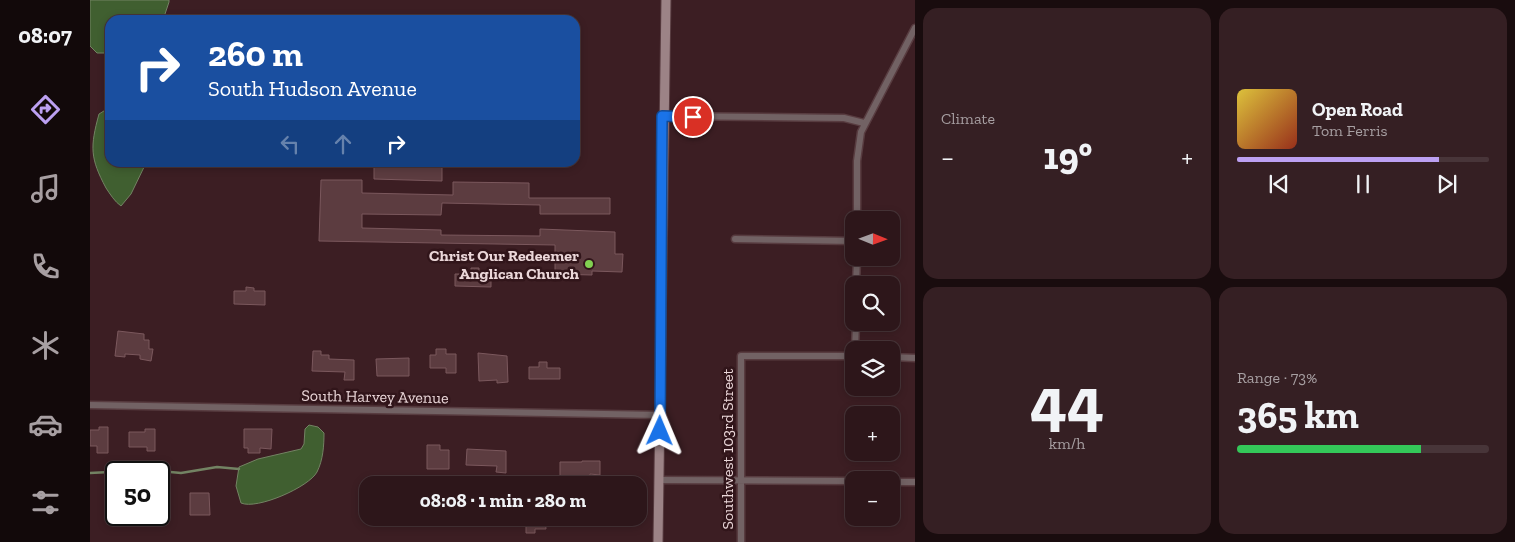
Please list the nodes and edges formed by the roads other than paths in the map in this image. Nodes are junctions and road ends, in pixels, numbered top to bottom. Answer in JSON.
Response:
{"nodes":[{"id":1,"x":666,"y":0,"type":"edge"},
{"id":2,"x":915,"y":28,"type":"edge"},
{"id":3,"x":662,"y":116,"type":"junction"},
{"id":4,"x":864,"y":123,"type":"junction"},
{"id":5,"x":857,"y":211,"type":"edge"},
{"id":6,"x":735,"y":239,"type":"dead end"},
{"id":7,"x":845,"y":241,"type":"edge"},
{"id":8,"x":845,"y":356,"type":"edge"},
{"id":9,"x":900,"y":357,"type":"edge"},
{"id":10,"x":915,"y":358,"type":"edge"},
{"id":11,"x":90,"y":405,"type":"edge"},
{"id":12,"x":660,"y":415,"type":"junction"},
{"id":13,"x":659,"y":480,"type":"junction"},
{"id":14,"x":741,"y":480,"type":"junction"},
{"id":15,"x":845,"y":481,"type":"edge"},
{"id":16,"x":900,"y":482,"type":"edge"},
{"id":17,"x":915,"y":482,"type":"edge"},
{"id":18,"x":658,"y":542,"type":"edge"},
{"id":19,"x":740,"y":542,"type":"edge"}],
"edges":[{"from":1,"to":3,"type":"main road"},
{"from":2,"to":4,"type":"street"},
{"from":3,"to":4,"type":"street"},
{"from":3,"to":12,"type":"main road"},
{"from":4,"to":5,"type":"street"},
{"from":6,"to":7,"type":"street"},
{"from":8,"to":14,"type":"street","name":"Southwest 103rd Street"},
{"from":9,"to":10,"type":"street"},
{"from":11,"to":12,"type":"street","name":"South Harvey Avenue"},
{"from":12,"to":13,"type":"main road"},
{"from":13,"to":14,"type":"street"},
{"from":13,"to":18,"type":"main road"},
{"from":14,"to":15,"type":"street"},
{"from":14,"to":19,"type":"street","name":"Southwest 103rd Street"},
{"from":16,"to":17,"type":"street"}]}
